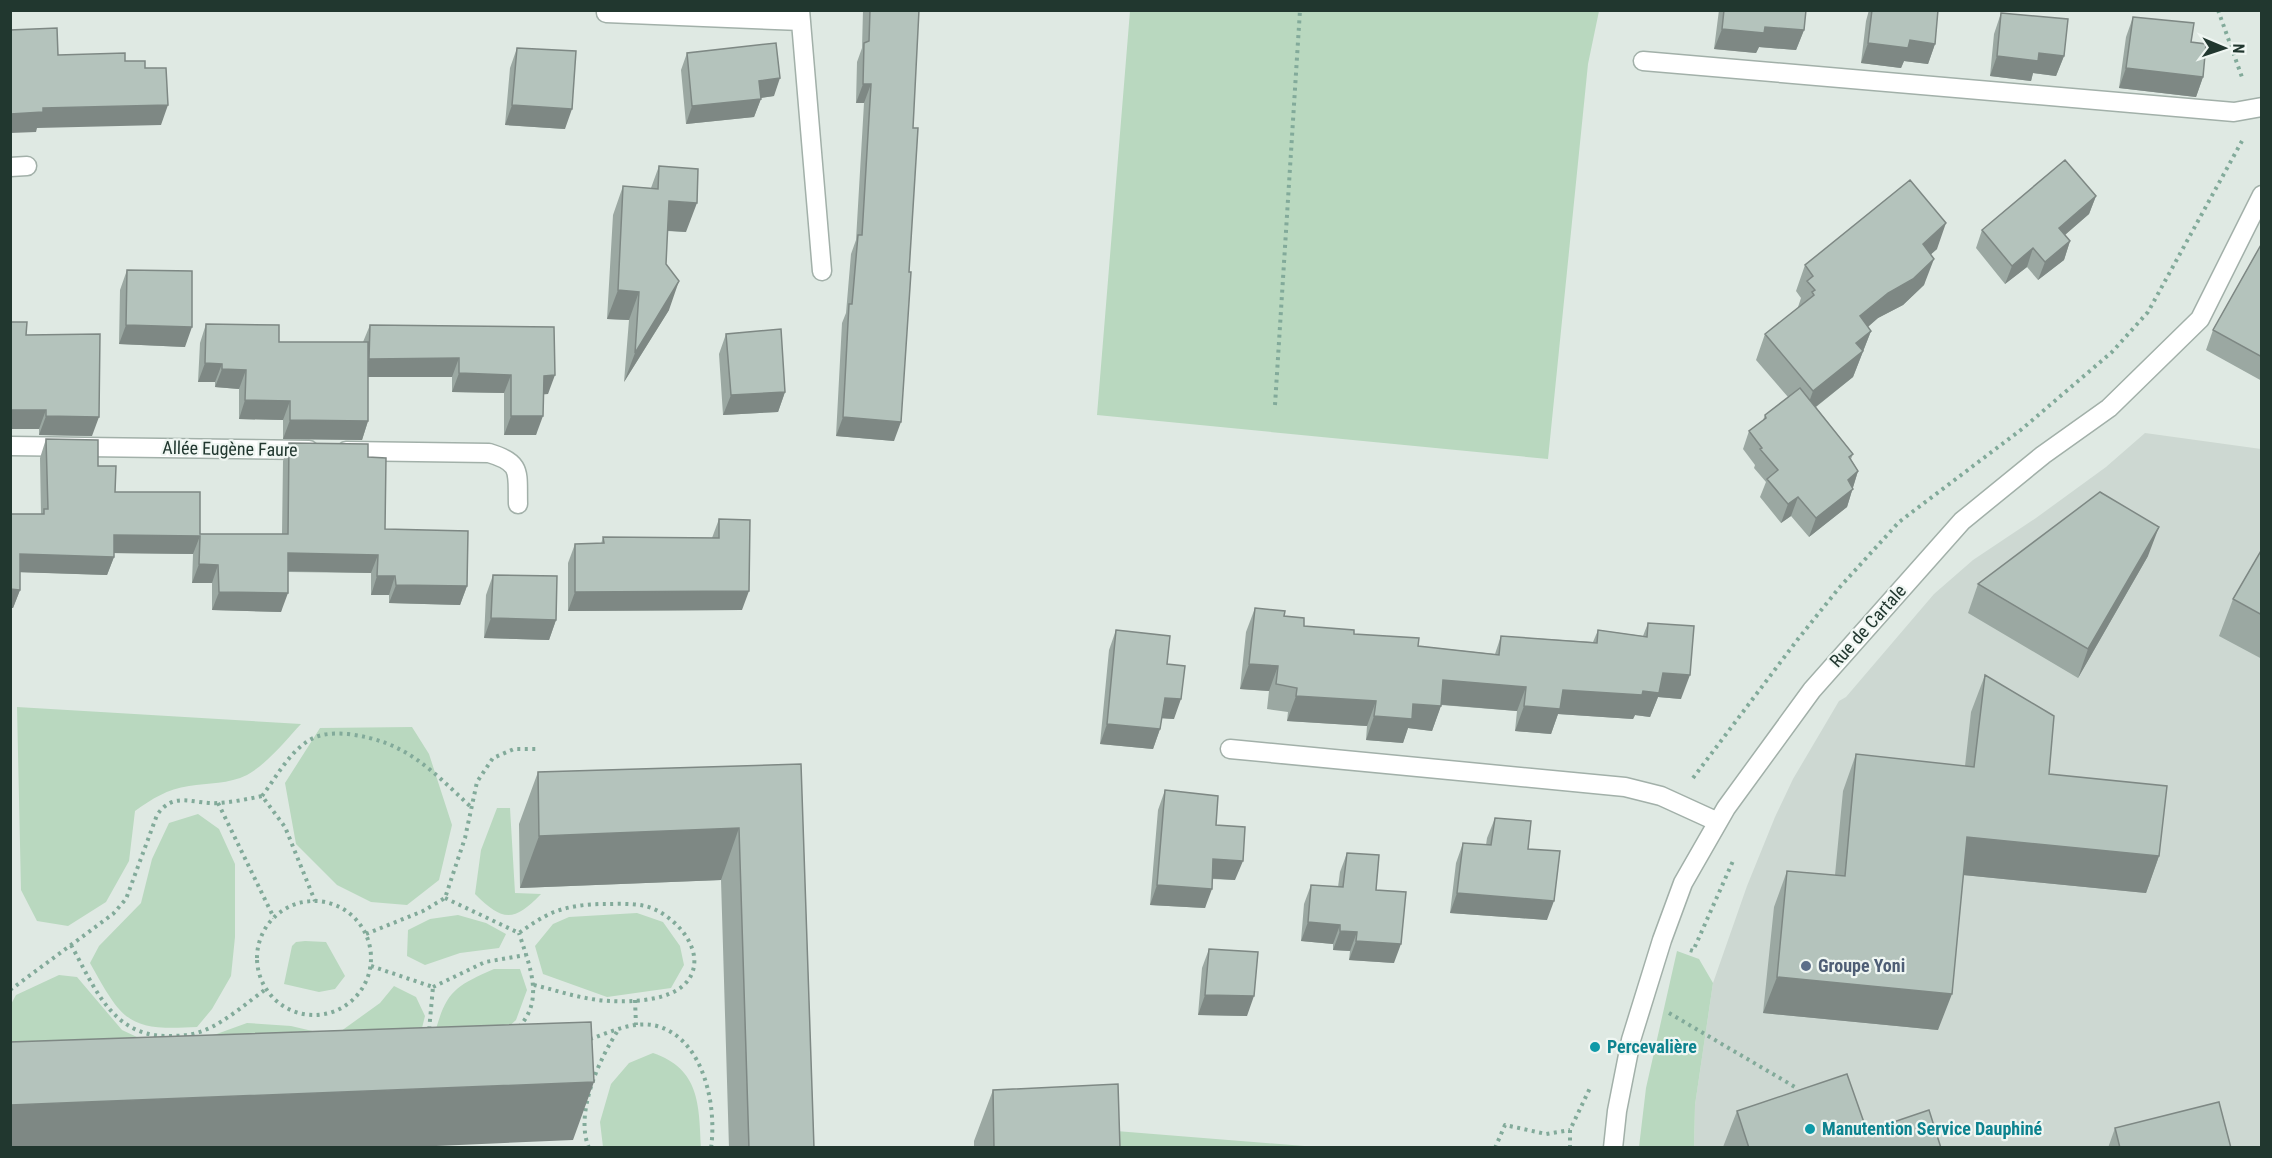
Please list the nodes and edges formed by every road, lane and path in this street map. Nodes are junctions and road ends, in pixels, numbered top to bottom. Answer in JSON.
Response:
{"nodes":[{"id":1,"x":1300,"y":10,"type":"edge"},
{"id":2,"x":2218,"y":10,"type":"edge"},
{"id":3,"x":606,"y":13,"type":"dead end"},
{"id":4,"x":800,"y":16,"type":"edge"},
{"id":5,"x":1643,"y":61,"type":"dead end"},
{"id":6,"x":2257,"y":107,"type":"edge"},
{"id":7,"x":2246,"y":134,"type":"dead end"},
{"id":8,"x":2262,"y":195,"type":"edge"},
{"id":9,"x":822,"y":271,"type":"dead end"},
{"id":10,"x":1275,"y":405,"type":"dead end"},
{"id":11,"x":10,"y":446,"type":"edge"},
{"id":12,"x":518,"y":504,"type":"dead end"},
{"id":13,"x":539,"y":749,"type":"dead end"},
{"id":14,"x":1230,"y":749,"type":"dead end"},
{"id":15,"x":262,"y":796,"type":"junction"},
{"id":16,"x":1675,"y":802,"type":"junction"},
{"id":17,"x":218,"y":803,"type":"junction"},
{"id":18,"x":472,"y":807,"type":"junction"},
{"id":19,"x":1718,"y":822,"type":"junction"},
{"id":20,"x":445,"y":898,"type":"junction"},
{"id":21,"x":315,"y":901,"type":"junction"},
{"id":22,"x":274,"y":919,"type":"junction"},
{"id":23,"x":519,"y":933,"type":"junction"},
{"id":24,"x":366,"y":934,"type":"junction"},
{"id":25,"x":71,"y":945,"type":"junction"},
{"id":26,"x":526,"y":955,"type":"junction"},
{"id":27,"x":370,"y":966,"type":"junction"},
{"id":28,"x":534,"y":985,"type":"junction"},
{"id":29,"x":434,"y":987,"type":"junction"},
{"id":30,"x":266,"y":989,"type":"junction"},
{"id":31,"x":10,"y":990,"type":"edge"},
{"id":32,"x":1644,"y":997,"type":"junction"},
{"id":33,"x":635,"y":1000,"type":"junction"},
{"id":34,"x":525,"y":1020,"type":"junction"},
{"id":35,"x":534,"y":1025,"type":"edge"},
{"id":36,"x":636,"y":1025,"type":"junction"},
{"id":37,"x":619,"y":1028,"type":"junction"},
{"id":38,"x":512,"y":1035,"type":"edge"},
{"id":39,"x":428,"y":1038,"type":"edge"},
{"id":40,"x":582,"y":1041,"type":"edge"},
{"id":41,"x":1795,"y":1087,"type":"dead end"},
{"id":42,"x":1570,"y":1130,"type":"dead end"},
{"id":43,"x":589,"y":1148,"type":"edge"},
{"id":44,"x":711,"y":1148,"type":"edge"},
{"id":45,"x":1495,"y":1148,"type":"edge"},
{"id":46,"x":1613,"y":1148,"type":"edge"}],
"edges":[{"from":1,"to":10,"type":"path"},
{"from":2,"to":6,"type":"path"},
{"from":3,"to":4,"type":"street"},
{"from":4,"to":9,"type":"street"},
{"from":5,"to":6,"type":"street"},
{"from":7,"to":16,"type":"path"},
{"from":8,"to":19,"type":"street","name":"Rue de Cartale"},
{"from":11,"to":12,"type":"street","name":"Allée Eugène Faure"},
{"from":13,"to":18,"type":"path"},
{"from":14,"to":16,"type":"street"},
{"from":15,"to":17,"type":"path"},
{"from":15,"to":18,"type":"path"},
{"from":15,"to":21,"type":"path"},
{"from":16,"to":19,"type":"street"},
{"from":17,"to":22,"type":"path"},
{"from":17,"to":25,"type":"path"},
{"from":18,"to":20,"type":"path"},
{"from":19,"to":32,"type":"street","name":"Rue de Cartale"},
{"from":20,"to":23,"type":"path"},
{"from":20,"to":24,"type":"path"},
{"from":21,"to":22,"type":"path"},
{"from":21,"to":24,"type":"path"},
{"from":22,"to":30,"type":"path"},
{"from":23,"to":26,"type":"path"},
{"from":23,"to":33,"type":"path"},
{"from":24,"to":27,"type":"path"},
{"from":25,"to":30,"type":"path"},
{"from":25,"to":31,"type":"path"},
{"from":26,"to":28,"type":"path"},
{"from":26,"to":29,"type":"path"},
{"from":27,"to":29,"type":"path"},
{"from":27,"to":30,"type":"path"},
{"from":28,"to":33,"type":"path"},
{"from":28,"to":34,"type":"path"},
{"from":29,"to":39,"type":"path"},
{"from":32,"to":41,"type":"path"},
{"from":32,"to":46,"type":"street","name":"Rue de Cartale"},
{"from":33,"to":36,"type":"path"},
{"from":34,"to":35,"type":"path"},
{"from":34,"to":38,"type":"path"},
{"from":36,"to":37,"type":"path"},
{"from":36,"to":44,"type":"path"},
{"from":37,"to":40,"type":"path"},
{"from":37,"to":43,"type":"path"},
{"from":42,"to":45,"type":"path"}]}
